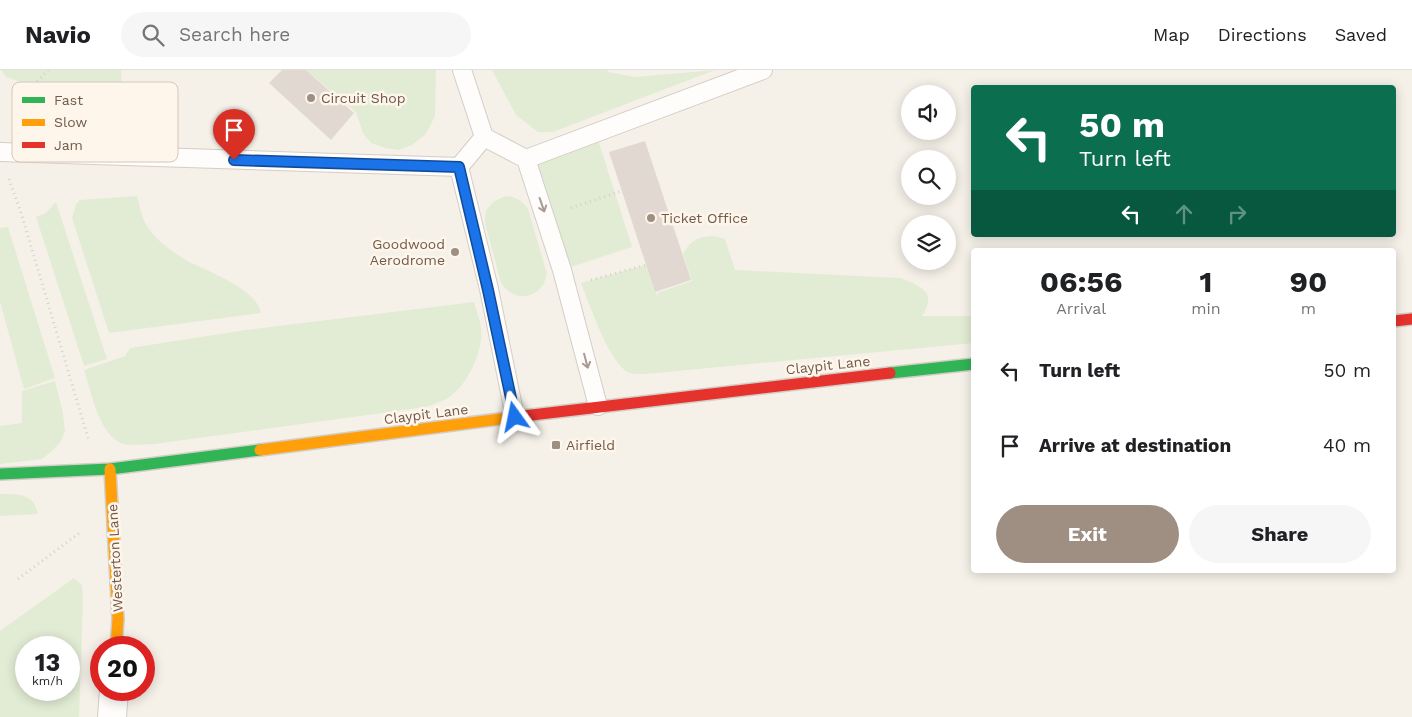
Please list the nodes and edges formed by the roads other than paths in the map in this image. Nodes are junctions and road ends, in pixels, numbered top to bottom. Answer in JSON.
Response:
{"nodes":[{"id":1,"x":462,"y":70,"type":"edge"},
{"id":2,"x":763,"y":70,"type":"edge"},
{"id":3,"x":484,"y":137,"type":"junction"},
{"id":4,"x":178,"y":158,"type":"edge"},
{"id":5,"x":526,"y":159,"type":"junction"},
{"id":6,"x":459,"y":167,"type":"junction"},
{"id":7,"x":1412,"y":319,"type":"edge"},
{"id":8,"x":1396,"y":321,"type":"edge"},
{"id":9,"x":971,"y":364,"type":"edge"},
{"id":10,"x":598,"y":406,"type":"junction"},
{"id":11,"x":515,"y":417,"type":"junction"},
{"id":12,"x":110,"y":469,"type":"junction"},
{"id":13,"x":0,"y":474,"type":"edge"},
{"id":14,"x":117,"y":636,"type":"edge"},
{"id":15,"x":113,"y":701,"type":"edge"},
{"id":16,"x":112,"y":717,"type":"edge"}],
"edges":[{"from":1,"to":3,"type":"lane"},
{"from":2,"to":5,"type":"lane"},
{"from":3,"to":5,"type":"lane"},
{"from":3,"to":6,"type":"lane"},
{"from":4,"to":6,"type":"lane"},
{"from":5,"to":10,"type":"lane","one_way":true},
{"from":6,"to":11,"type":"lane"},
{"from":7,"to":8,"type":"street"},
{"from":9,"to":10,"type":"street","name":"Claypit Lane"},
{"from":10,"to":11,"type":"street","name":"Claypit Lane"},
{"from":11,"to":12,"type":"street","name":"Claypit Lane"},
{"from":12,"to":13,"type":"street","name":"Claypit Lane"},
{"from":12,"to":14,"type":"street","name":"Westerton Lane"},
{"from":15,"to":16,"type":"street"}]}
